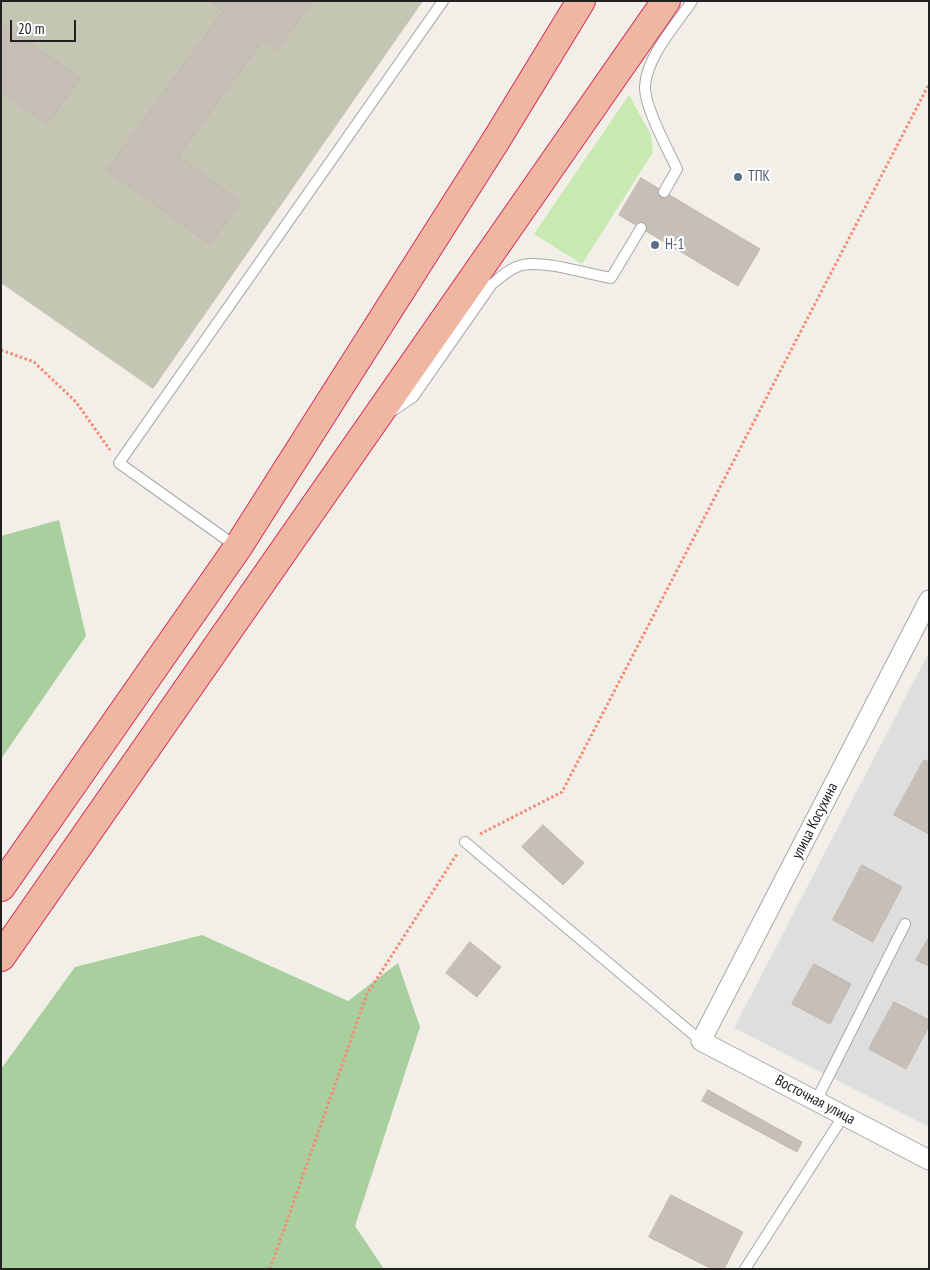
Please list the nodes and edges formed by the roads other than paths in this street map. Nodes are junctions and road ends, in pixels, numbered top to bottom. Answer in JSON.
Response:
{"nodes":[{"id":1,"x":443,"y":1,"type":"edge"},
{"id":2,"x":581,"y":1,"type":"edge"},
{"id":3,"x":666,"y":1,"type":"edge"},
{"id":4,"x":692,"y":1,"type":"edge"},
{"id":5,"x":664,"y":192,"type":"dead end"},
{"id":6,"x":641,"y":228,"type":"dead end"},
{"id":7,"x":370,"y":426,"type":"junction"},
{"id":8,"x":238,"y":547,"type":"junction"},
{"id":9,"x":929,"y":600,"type":"edge"},
{"id":10,"x":465,"y":842,"type":"road end"},
{"id":11,"x":1,"y":887,"type":"edge"},
{"id":12,"x":905,"y":924,"type":"dead end"},
{"id":13,"x":1,"y":957,"type":"edge"},
{"id":14,"x":701,"y":1041,"type":"junction"},
{"id":15,"x":816,"y":1101,"type":"junction"},
{"id":16,"x":844,"y":1115,"type":"junction"},
{"id":17,"x":929,"y":1160,"type":"edge"},
{"id":18,"x":745,"y":1269,"type":"edge"}],
"edges":[{"from":1,"to":8,"type":"lane"},
{"from":2,"to":8,"type":"highway"},
{"from":3,"to":7,"type":"highway"},
{"from":4,"to":5,"type":"lane"},
{"from":6,"to":7,"type":"lane"},
{"from":7,"to":13,"type":"highway"},
{"from":8,"to":11,"type":"highway"},
{"from":9,"to":14,"type":"street","name":"улица Косухина"},
{"from":10,"to":14,"type":"lane"},
{"from":12,"to":15,"type":"lane"},
{"from":14,"to":15,"type":"street","name":"Восточная улица"},
{"from":15,"to":16,"type":"street","name":"Восточная улица"},
{"from":16,"to":17,"type":"street","name":"Восточная улица"},
{"from":16,"to":18,"type":"lane"}]}
